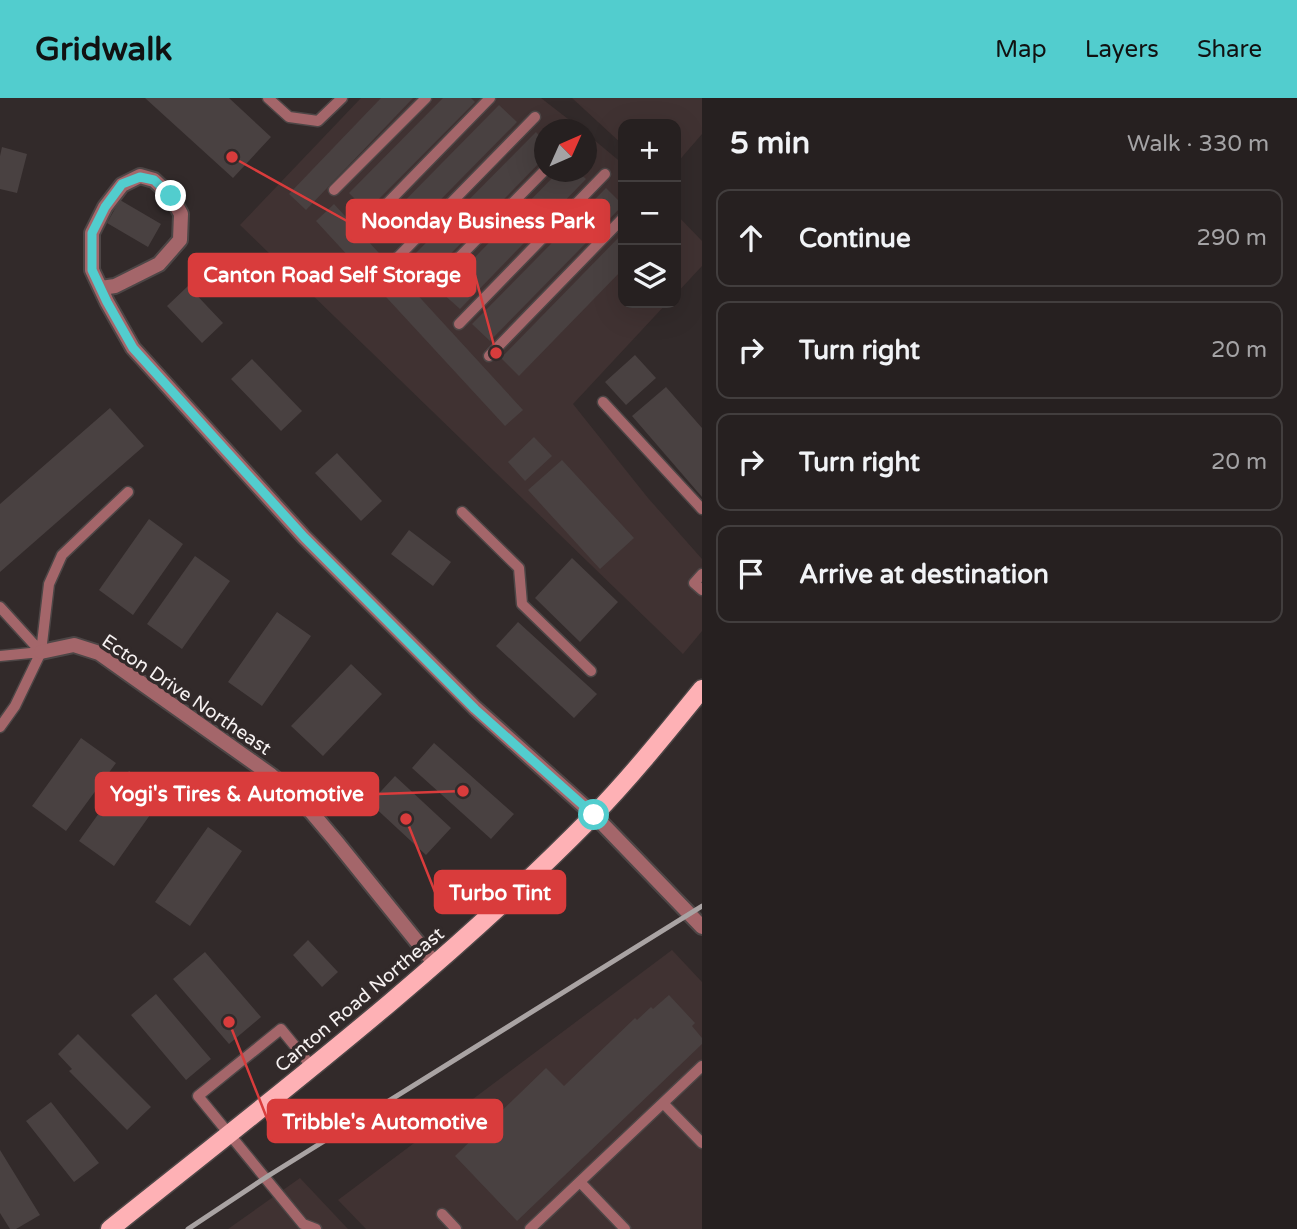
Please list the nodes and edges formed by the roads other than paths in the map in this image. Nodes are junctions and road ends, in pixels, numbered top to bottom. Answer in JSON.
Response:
{"nodes":[{"id":1,"x":268,"y":98,"type":"edge"},
{"id":2,"x":342,"y":98,"type":"edge"},
{"id":3,"x":426,"y":98,"type":"edge"},
{"id":4,"x":489,"y":98,"type":"edge"},
{"id":5,"x":535,"y":117,"type":"dead end"},
{"id":6,"x":605,"y":174,"type":"dead end"},
{"id":7,"x":534,"y":181,"type":"edge"},
{"id":8,"x":334,"y":190,"type":"dead end"},
{"id":9,"x":618,"y":223,"type":"edge"},
{"id":10,"x":367,"y":224,"type":"dead end"},
{"id":11,"x":398,"y":257,"type":"dead end"},
{"id":12,"x":101,"y":288,"type":"junction"},
{"id":13,"x":427,"y":290,"type":"dead end"},
{"id":14,"x":459,"y":324,"type":"dead end"},
{"id":15,"x":489,"y":356,"type":"dead end"},
{"id":16,"x":603,"y":402,"type":"dead end"},
{"id":17,"x":128,"y":492,"type":"dead end"},
{"id":18,"x":702,"y":509,"type":"edge"},
{"id":19,"x":462,"y":512,"type":"dead end"},
{"id":20,"x":702,"y":575,"type":"edge"},
{"id":21,"x":702,"y":590,"type":"edge"},
{"id":22,"x":0,"y":607,"type":"edge"},
{"id":23,"x":41,"y":652,"type":"junction"},
{"id":24,"x":0,"y":656,"type":"edge"},
{"id":25,"x":591,"y":671,"type":"dead end"},
{"id":26,"x":702,"y":688,"type":"edge"},
{"id":27,"x":0,"y":727,"type":"edge"},
{"id":28,"x":594,"y":815,"type":"junction"},
{"id":29,"x":702,"y":928,"type":"edge"},
{"id":30,"x":435,"y":964,"type":"junction"},
{"id":31,"x":702,"y":1066,"type":"edge"},
{"id":32,"x":312,"y":1068,"type":"junction"},
{"id":33,"x":663,"y":1103,"type":"junction"},
{"id":34,"x":229,"y":1134,"type":"junction"},
{"id":35,"x":702,"y":1143,"type":"edge"},
{"id":36,"x":580,"y":1182,"type":"junction"},
{"id":37,"x":442,"y":1214,"type":"dead end"},
{"id":38,"x":299,"y":1226,"type":"edge"},
{"id":39,"x":110,"y":1229,"type":"edge"},
{"id":40,"x":316,"y":1229,"type":"edge"},
{"id":41,"x":456,"y":1229,"type":"edge"},
{"id":42,"x":530,"y":1229,"type":"edge"},
{"id":43,"x":625,"y":1229,"type":"edge"}],
"edges":[{"from":1,"to":2,"type":"lane"},
{"from":3,"to":8,"type":"lane"},
{"from":4,"to":10,"type":"lane"},
{"from":5,"to":11,"type":"lane"},
{"from":6,"to":14,"type":"lane"},
{"from":7,"to":13,"type":"lane"},
{"from":9,"to":15,"type":"lane"},
{"from":12,"to":12,"type":"street"},
{"from":12,"to":28,"type":"street"},
{"from":16,"to":18,"type":"lane"},
{"from":17,"to":23,"type":"lane"},
{"from":19,"to":25,"type":"lane"},
{"from":20,"to":21,"type":"lane"},
{"from":22,"to":23,"type":"lane"},
{"from":23,"to":24,"type":"lane"},
{"from":23,"to":27,"type":"lane"},
{"from":23,"to":30,"type":"street","name":"Ecton Drive Northeast"},
{"from":26,"to":28,"type":"main road","name":"Canton Road Northeast"},
{"from":28,"to":29,"type":"street"},
{"from":28,"to":30,"type":"main road","name":"Canton Road Northeast"},
{"from":30,"to":32,"type":"main road","name":"Canton Road Northeast"},
{"from":31,"to":33,"type":"lane"},
{"from":32,"to":34,"type":"main road","name":"Canton Road Northeast"},
{"from":32,"to":34,"type":"lane"},
{"from":33,"to":35,"type":"lane"},
{"from":33,"to":36,"type":"lane"},
{"from":34,"to":38,"type":"lane"},
{"from":34,"to":39,"type":"main road","name":"Canton Road Northeast"},
{"from":36,"to":42,"type":"lane"},
{"from":36,"to":43,"type":"lane"},
{"from":37,"to":41,"type":"lane"},
{"from":38,"to":40,"type":"lane"}]}
